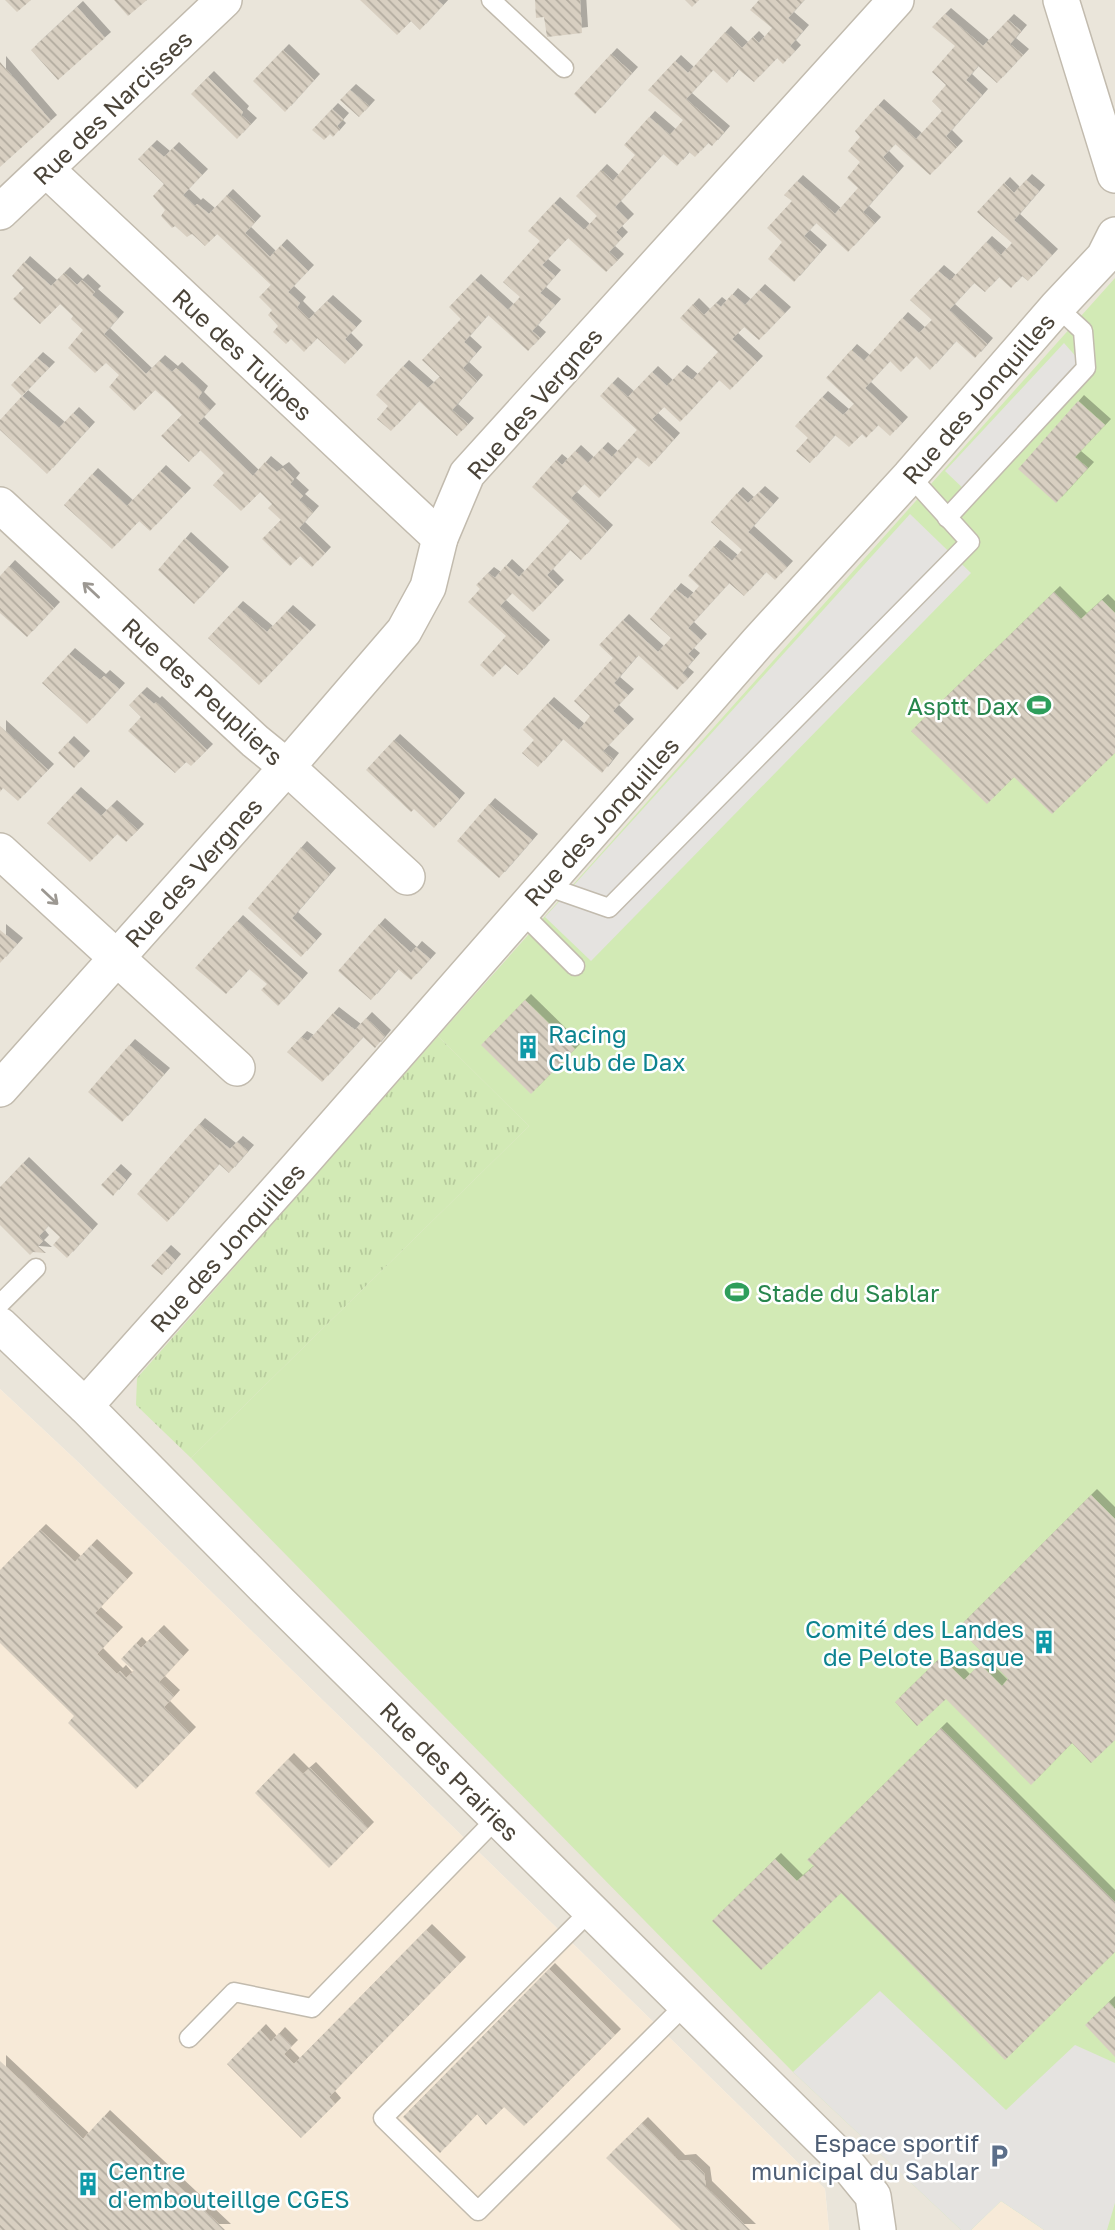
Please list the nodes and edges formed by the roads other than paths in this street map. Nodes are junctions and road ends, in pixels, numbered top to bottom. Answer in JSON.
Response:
{"nodes":[{"id":1,"x":224,"y":0,"type":"edge"},
{"id":2,"x":491,"y":0,"type":"edge"},
{"id":3,"x":896,"y":0,"type":"edge"},
{"id":4,"x":1061,"y":0,"type":"edge"},
{"id":5,"x":564,"y":68,"type":"dead end"},
{"id":6,"x":47,"y":170,"type":"junction"},
{"id":7,"x":1115,"y":175,"type":"edge"},
{"id":8,"x":0,"y":212,"type":"edge"},
{"id":9,"x":1115,"y":236,"type":"edge"},
{"id":10,"x":1057,"y":307,"type":"junction"},
{"id":11,"x":910,"y":477,"type":"junction"},
{"id":12,"x":0,"y":505,"type":"edge"},
{"id":13,"x":947,"y":518,"type":"junction"},
{"id":14,"x":440,"y":538,"type":"junction"},
{"id":15,"x":287,"y":767,"type":"junction"},
{"id":16,"x":0,"y":851,"type":"edge"},
{"id":17,"x":407,"y":877,"type":"dead end"},
{"id":18,"x":543,"y":885,"type":"junction"},
{"id":19,"x":520,"y":911,"type":"junction"},
{"id":20,"x":116,"y":958,"type":"junction"},
{"id":21,"x":575,"y":966,"type":"dead end"},
{"id":22,"x":237,"y":1068,"type":"dead end"},
{"id":23,"x":0,"y":1090,"type":"edge"},
{"id":24,"x":36,"y":1268,"type":"dead end"},
{"id":25,"x":0,"y":1304,"type":"edge"},
{"id":26,"x":0,"y":1325,"type":"edge"},
{"id":27,"x":85,"y":1406,"type":"junction"},
{"id":28,"x":497,"y":1818,"type":"junction"},
{"id":29,"x":590,"y":1911,"type":"junction"},
{"id":30,"x":685,"y":2005,"type":"junction"},
{"id":31,"x":189,"y":2038,"type":"dead end"},
{"id":32,"x":878,"y":2230,"type":"edge"}],
"edges":[{"from":1,"to":6,"type":"street","name":"Rue des Narcisses"},
{"from":2,"to":5,"type":"lane"},
{"from":3,"to":14,"type":"street","name":"Rue des Vergnes"},
{"from":4,"to":7,"type":"street"},
{"from":6,"to":8,"type":"street","name":"Rue des Narcisses"},
{"from":6,"to":14,"type":"street","name":"Rue des Tulipes"},
{"from":9,"to":10,"type":"street","name":"Rue des Jonquilles"},
{"from":10,"to":11,"type":"street","name":"Rue des Jonquilles"},
{"from":10,"to":13,"type":"lane"},
{"from":11,"to":13,"type":"lane"},
{"from":11,"to":18,"type":"street","name":"Rue des Jonquilles"},
{"from":15,"to":12,"type":"street","name":"Rue des Peupliers","one_way":true},
{"from":13,"to":18,"type":"lane"},
{"from":14,"to":15,"type":"street","name":"Rue des Vergnes"},
{"from":15,"to":17,"type":"street","name":"Rue des Peupliers"},
{"from":15,"to":20,"type":"street","name":"Rue des Vergnes"},
{"from":16,"to":20,"type":"street","one_way":true},
{"from":18,"to":19,"type":"street","name":"Rue des Jonquilles"},
{"from":19,"to":21,"type":"lane"},
{"from":19,"to":27,"type":"street","name":"Rue des Jonquilles"},
{"from":20,"to":22,"type":"street"},
{"from":20,"to":23,"type":"street","name":"Rue des Vergnes"},
{"from":24,"to":25,"type":"lane"},
{"from":26,"to":27,"type":"street","name":"Rue des Prairies"},
{"from":27,"to":28,"type":"street","name":"Rue des Prairies"},
{"from":28,"to":29,"type":"street","name":"Rue des Prairies"},
{"from":28,"to":31,"type":"lane"},
{"from":29,"to":30,"type":"street","name":"Rue des Prairies"},
{"from":29,"to":30,"type":"lane"},
{"from":30,"to":32,"type":"street","name":"Rue des Prairies"}]}
